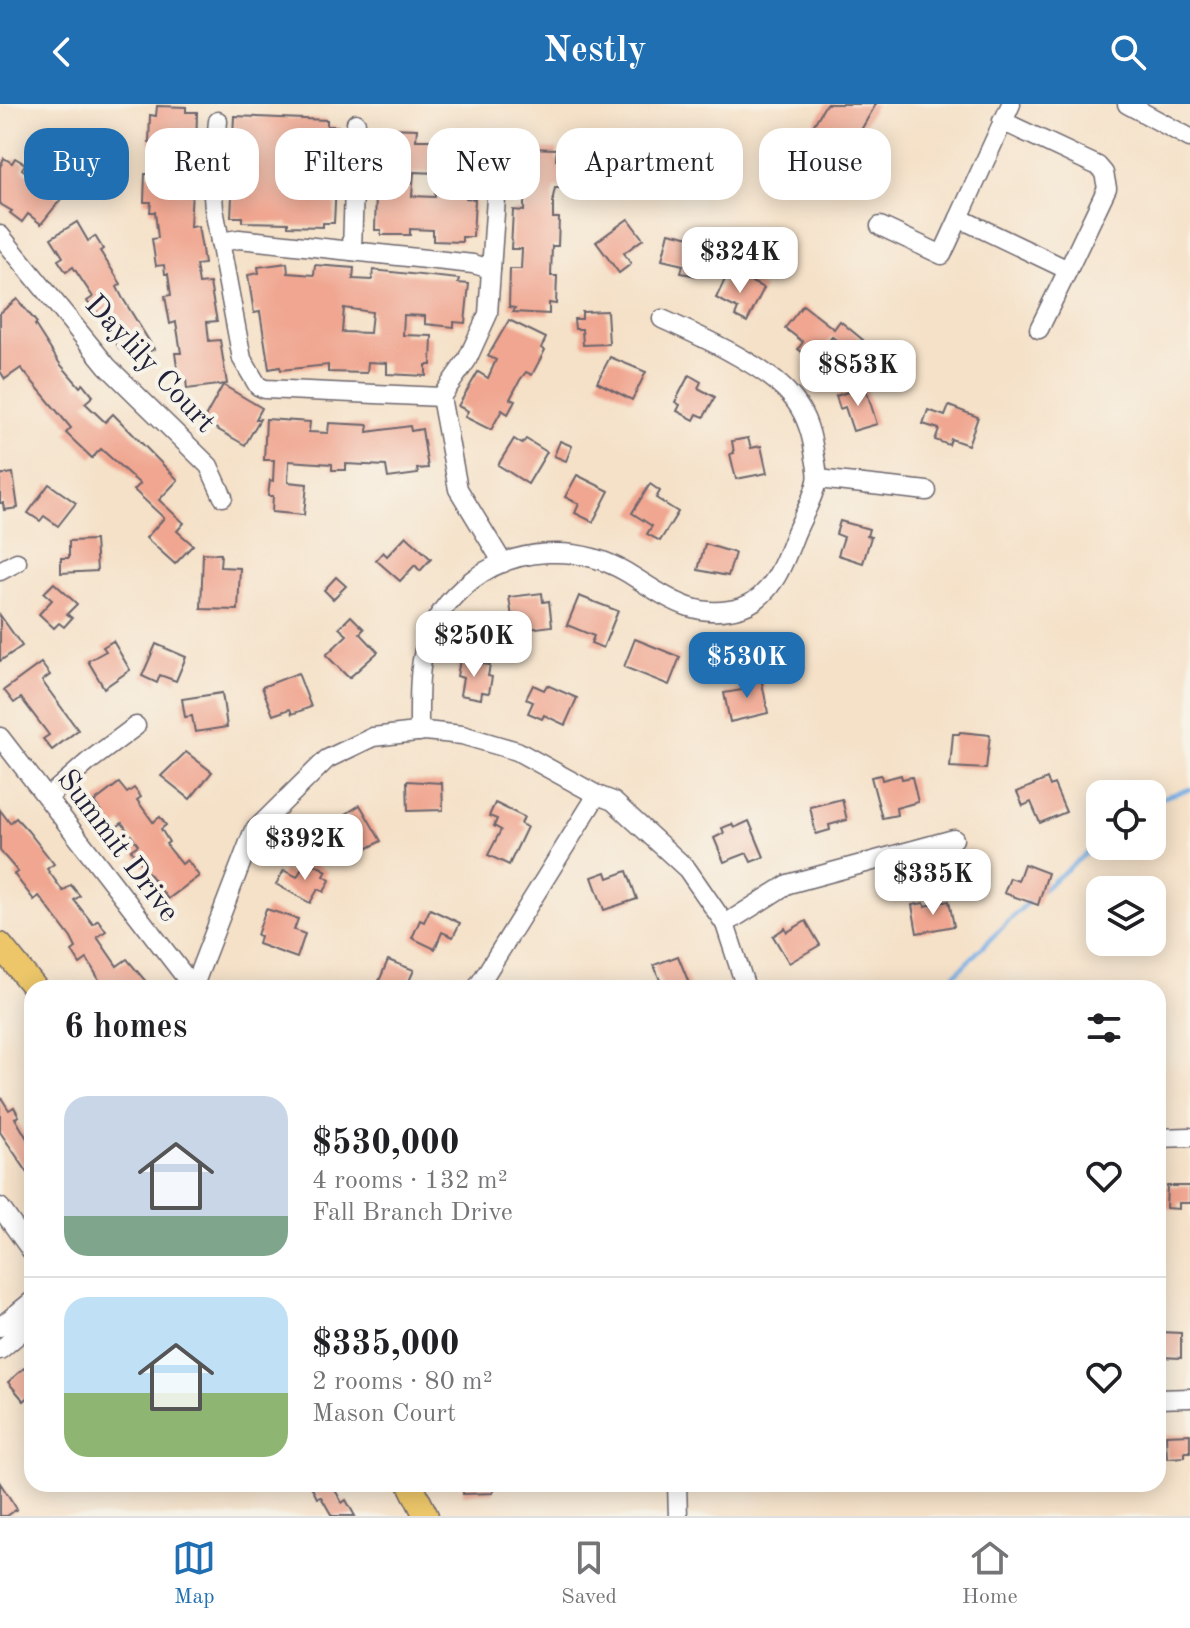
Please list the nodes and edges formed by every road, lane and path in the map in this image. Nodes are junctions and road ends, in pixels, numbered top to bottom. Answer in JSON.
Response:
{"nodes":[{"id":1,"x":1127,"y":104,"type":"edge"},
{"id":2,"x":1006,"y":112,"type":"edge"},
{"id":3,"x":218,"y":121,"type":"dead end"},
{"id":4,"x":356,"y":123,"type":"dead end"},
{"id":5,"x":1190,"y":138,"type":"edge"},
{"id":6,"x":496,"y":200,"type":"edge"},
{"id":7,"x":959,"y":218,"type":"junction"},
{"id":8,"x":880,"y":226,"type":"dead end"},
{"id":9,"x":0,"y":235,"type":"edge"},
{"id":10,"x":220,"y":242,"type":"junction"},
{"id":11,"x":352,"y":251,"type":"junction"},
{"id":12,"x":491,"y":269,"type":"junction"},
{"id":13,"x":1068,"y":270,"type":"junction"},
{"id":14,"x":662,"y":319,"type":"dead end"},
{"id":15,"x":1039,"y":329,"type":"dead end"},
{"id":16,"x":441,"y":397,"type":"junction"},
{"id":17,"x":818,"y":479,"type":"junction"},
{"id":18,"x":927,"y":491,"type":"dead end"},
{"id":19,"x":223,"y":497,"type":"dead end"},
{"id":20,"x":503,"y":563,"type":"junction"},
{"id":21,"x":136,"y":726,"type":"dead end"},
{"id":22,"x":419,"y":732,"type":"junction"},
{"id":23,"x":0,"y":737,"type":"edge"},
{"id":24,"x":597,"y":795,"type":"junction"},
{"id":25,"x":48,"y":797,"type":"junction"},
{"id":26,"x":954,"y":839,"type":"dead end"},
{"id":27,"x":725,"y":924,"type":"junction"},
{"id":28,"x":0,"y":945,"type":"edge"},
{"id":29,"x":28,"y":980,"type":"edge"},
{"id":30,"x":187,"y":980,"type":"edge"},
{"id":31,"x":196,"y":980,"type":"edge"},
{"id":32,"x":482,"y":980,"type":"edge"},
{"id":33,"x":743,"y":980,"type":"edge"},
{"id":34,"x":1190,"y":1137,"type":"edge"},
{"id":35,"x":1166,"y":1138,"type":"edge"},
{"id":36,"x":0,"y":1207,"type":"edge"},
{"id":37,"x":24,"y":1241,"type":"edge"},
{"id":38,"x":24,"y":1308,"type":"edge"},
{"id":39,"x":0,"y":1327,"type":"edge"},
{"id":40,"x":24,"y":1330,"type":"edge"},
{"id":41,"x":0,"y":1350,"type":"edge"},
{"id":42,"x":1190,"y":1398,"type":"edge"},
{"id":43,"x":1166,"y":1399,"type":"edge"},
{"id":44,"x":414,"y":1492,"type":"edge"},
{"id":45,"x":677,"y":1492,"type":"edge"},
{"id":46,"x":426,"y":1516,"type":"edge"},
{"id":47,"x":678,"y":1516,"type":"edge"}],
"edges":[{"from":1,"to":5,"type":"street"},
{"from":2,"to":7,"type":"street"},
{"from":2,"to":13,"type":"street"},
{"from":3,"to":10,"type":"street"},
{"from":4,"to":11,"type":"street"},
{"from":6,"to":12,"type":"street"},
{"from":7,"to":8,"type":"street"},
{"from":7,"to":13,"type":"street"},
{"from":9,"to":19,"type":"street","name":"Daylily Court"},
{"from":10,"to":11,"type":"street"},
{"from":10,"to":16,"type":"street"},
{"from":11,"to":12,"type":"street"},
{"from":12,"to":16,"type":"street"},
{"from":13,"to":15,"type":"street"},
{"from":14,"to":17,"type":"street"},
{"from":16,"to":20,"type":"street"},
{"from":17,"to":18,"type":"street"},
{"from":17,"to":20,"type":"street"},
{"from":20,"to":22,"type":"street"},
{"from":21,"to":25,"type":"street"},
{"from":22,"to":24,"type":"street"},
{"from":22,"to":31,"type":"street"},
{"from":23,"to":25,"type":"street","name":"Summit Drive"},
{"from":24,"to":27,"type":"street"},
{"from":24,"to":32,"type":"street"},
{"from":25,"to":30,"type":"street","name":"Summit Drive"},
{"from":26,"to":27,"type":"street"},
{"from":27,"to":33,"type":"street"},
{"from":28,"to":29,"type":"main road"},
{"from":34,"to":35,"type":"street"},
{"from":36,"to":37,"type":"street"},
{"from":38,"to":39,"type":"street"},
{"from":40,"to":41,"type":"street"},
{"from":42,"to":43,"type":"street"},
{"from":44,"to":46,"type":"main road"},
{"from":45,"to":47,"type":"street"}]}
